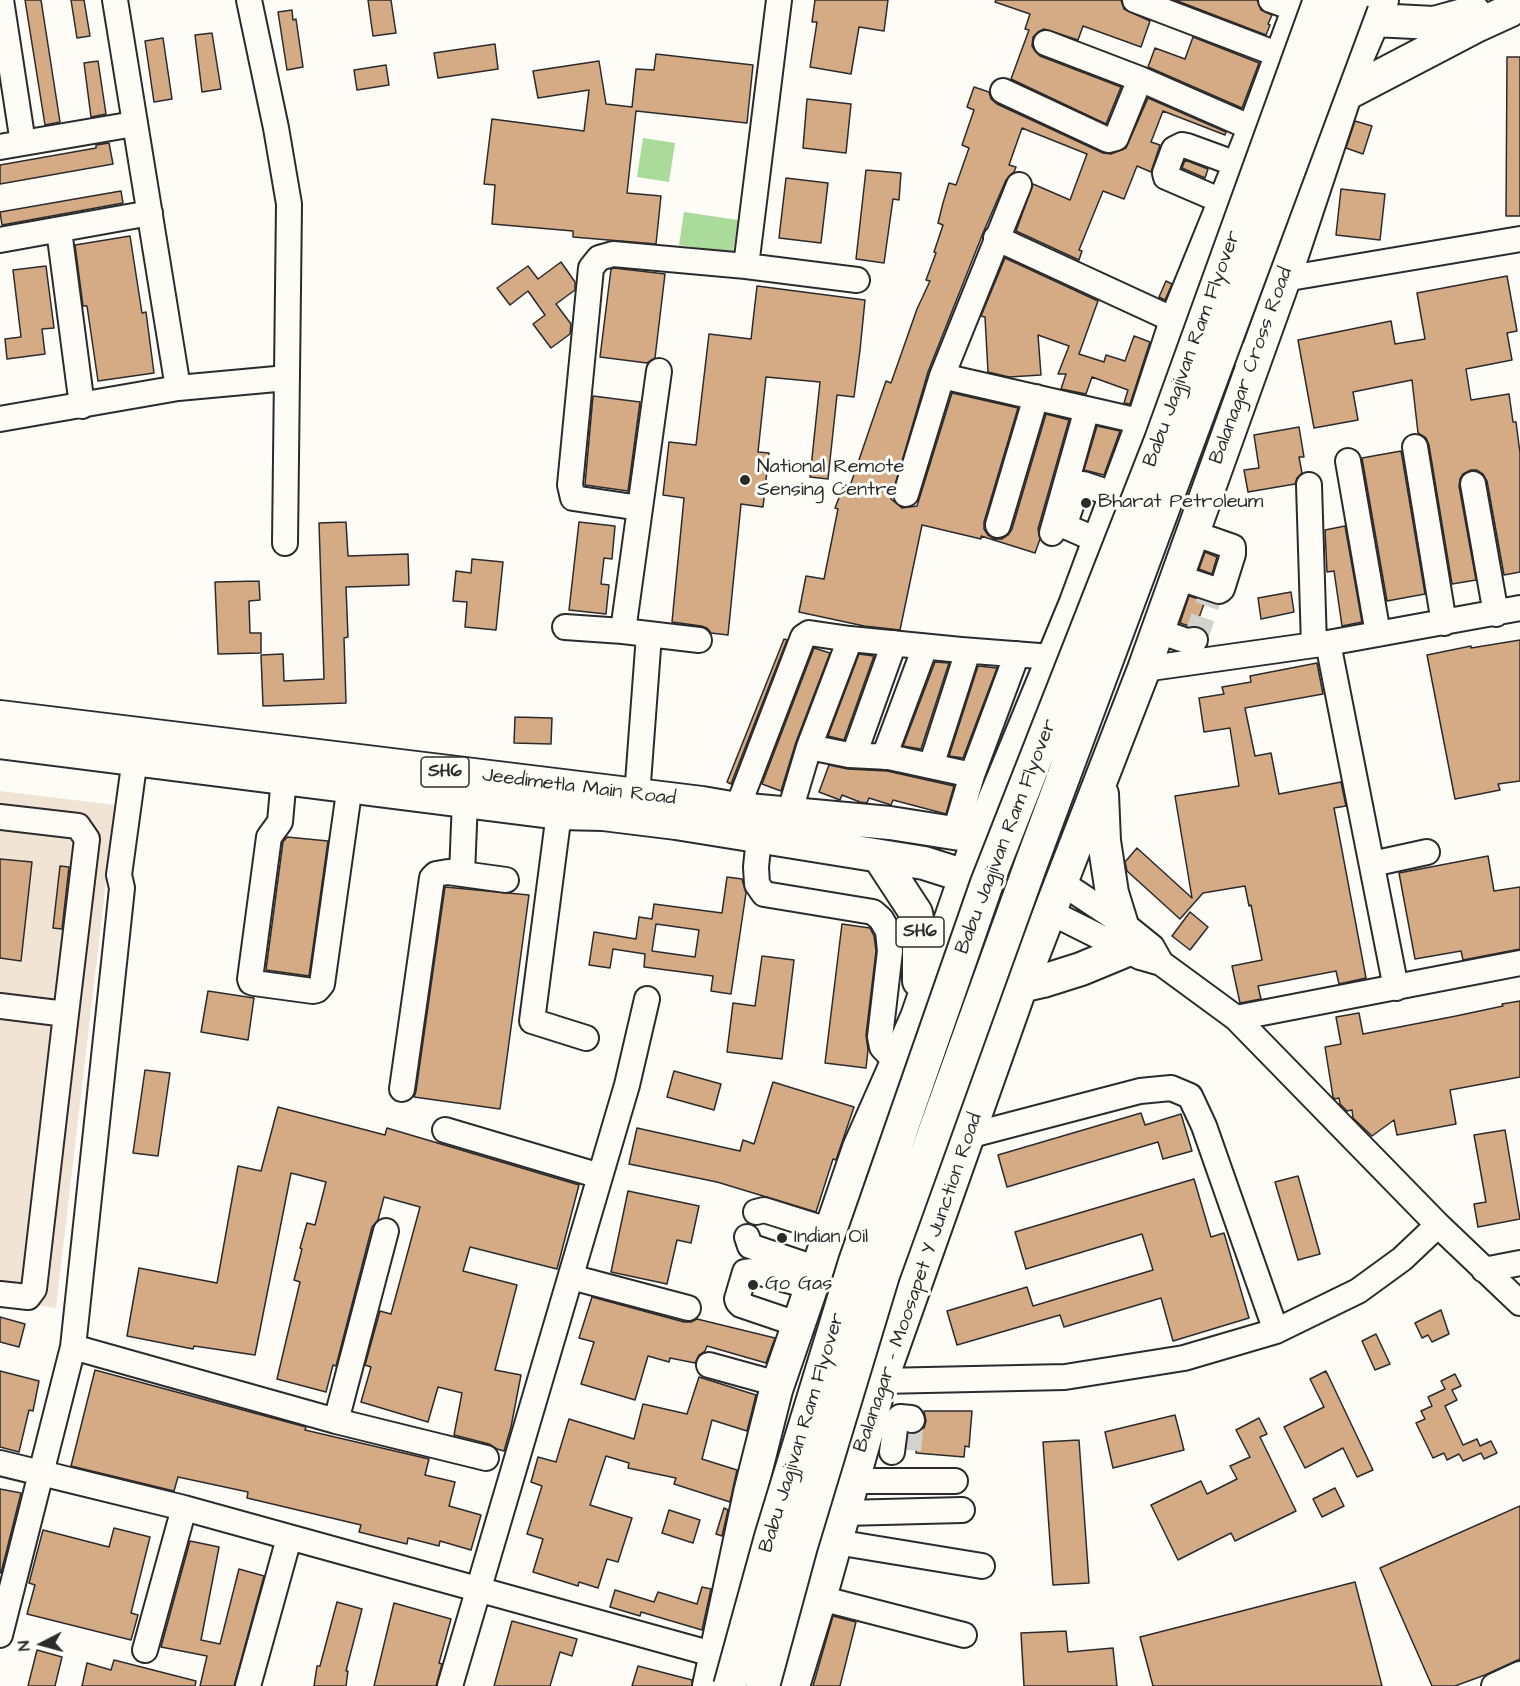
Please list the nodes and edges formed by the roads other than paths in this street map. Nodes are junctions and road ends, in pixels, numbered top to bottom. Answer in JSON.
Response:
{"nodes":[{"id":1,"x":1,"y":0,"type":"edge"},
{"id":2,"x":115,"y":0,"type":"edge"},
{"id":3,"x":249,"y":0,"type":"edge"},
{"id":4,"x":779,"y":0,"type":"edge"},
{"id":5,"x":1135,"y":0,"type":"edge"},
{"id":6,"x":1502,"y":0,"type":"edge"},
{"id":7,"x":1520,"y":2,"type":"edge"},
{"id":8,"x":1298,"y":3,"type":"edge"},
{"id":9,"x":1369,"y":7,"type":"edge"},
{"id":10,"x":1046,"y":43,"type":"dead end"},
{"id":11,"x":1282,"y":56,"type":"junction"},
{"id":12,"x":1140,"y":79,"type":"junction"},
{"id":13,"x":1003,"y":91,"type":"dead end"},
{"id":14,"x":1344,"y":95,"type":"junction"},
{"id":15,"x":134,"y":124,"type":"junction"},
{"id":16,"x":1254,"y":129,"type":"junction"},
{"id":17,"x":11,"y":145,"type":"edge"},
{"id":18,"x":1239,"y":165,"type":"junction"},
{"id":19,"x":1019,"y":185,"type":"dead end"},
{"id":20,"x":1224,"y":202,"type":"junction"},
{"id":21,"x":150,"y":213,"type":"junction"},
{"id":22,"x":59,"y":230,"type":"junction"},
{"id":23,"x":996,"y":238,"type":"junction"},
{"id":24,"x":1520,"y":239,"type":"edge"},
{"id":25,"x":0,"y":240,"type":"edge"},
{"id":26,"x":746,"y":266,"type":"junction"},
{"id":27,"x":1284,"y":279,"type":"junction"},
{"id":28,"x":857,"y":280,"type":"dead end"},
{"id":29,"x":1176,"y":321,"type":"junction"},
{"id":30,"x":1254,"y":361,"type":"junction"},
{"id":31,"x":658,"y":371,"type":"dead end"},
{"id":32,"x":942,"y":376,"type":"junction"},
{"id":33,"x":287,"y":378,"type":"junction"},
{"id":34,"x":178,"y":388,"type":"junction"},
{"id":35,"x":1036,"y":397,"type":"junction"},
{"id":36,"x":82,"y":406,"type":"junction"},
{"id":37,"x":1087,"y":409,"type":"junction"},
{"id":38,"x":0,"y":419,"type":"edge"},
{"id":39,"x":1143,"y":422,"type":"junction"},
{"id":40,"x":1415,"y":447,"type":"dead end"},
{"id":41,"x":1348,"y":461,"type":"dead end"},
{"id":42,"x":1473,"y":484,"type":"dead end"},
{"id":43,"x":1309,"y":485,"type":"dead end"},
{"id":44,"x":906,"y":494,"type":"dead end"},
{"id":45,"x":640,"y":508,"type":"junction"},
{"id":46,"x":998,"y":525,"type":"dead end"},
{"id":47,"x":1052,"y":532,"type":"dead end"},
{"id":48,"x":1193,"y":533,"type":"junction"},
{"id":49,"x":285,"y":543,"type":"dead end"},
{"id":50,"x":1176,"y":580,"type":"junction"},
{"id":51,"x":1211,"y":594,"type":"dead end"},
{"id":52,"x":1520,"y":608,"type":"edge"},
{"id":53,"x":1496,"y":614,"type":"junction"},
{"id":54,"x":1444,"y":623,"type":"junction"},
{"id":55,"x":565,"y":627,"type":"dead end"},
{"id":56,"x":623,"y":631,"type":"junction"},
{"id":57,"x":1158,"y":631,"type":"junction"},
{"id":58,"x":649,"y":634,"type":"junction"},
{"id":59,"x":1378,"y":634,"type":"junction"},
{"id":60,"x":850,"y":639,"type":"junction"},
{"id":61,"x":699,"y":640,"type":"dead end"},
{"id":62,"x":1195,"y":640,"type":"dead end"},
{"id":63,"x":894,"y":644,"type":"junction"},
{"id":64,"x":1321,"y":644,"type":"junction"},
{"id":65,"x":925,"y":647,"type":"junction"},
{"id":66,"x":968,"y":651,"type":"junction"},
{"id":67,"x":1017,"y":654,"type":"junction"},
{"id":68,"x":1052,"y":657,"type":"junction"},
{"id":69,"x":1144,"y":669,"type":"junction"},
{"id":70,"x":0,"y":717,"type":"edge"},
{"id":71,"x":0,"y":741,"type":"edge"},
{"id":72,"x":809,"y":747,"type":"junction"},
{"id":73,"x":854,"y":755,"type":"junction"},
{"id":74,"x":884,"y":757,"type":"junction"},
{"id":75,"x":141,"y":758,"type":"junction"},
{"id":76,"x":931,"y":766,"type":"junction"},
{"id":77,"x":278,"y":768,"type":"junction"},
{"id":78,"x":972,"y":775,"type":"junction"},
{"id":79,"x":1101,"y":781,"type":"junction"},
{"id":80,"x":350,"y":786,"type":"junction"},
{"id":81,"x":637,"y":796,"type":"junction"},
{"id":82,"x":465,"y":800,"type":"junction"},
{"id":83,"x":737,"y":809,"type":"junction"},
{"id":84,"x":559,"y":813,"type":"junction"},
{"id":85,"x":789,"y":814,"type":"junction"},
{"id":86,"x":0,"y":817,"type":"edge"},
{"id":87,"x":967,"y":834,"type":"junction"},
{"id":88,"x":759,"y":837,"type":"junction"},
{"id":89,"x":1427,"y":852,"type":"dead end"},
{"id":90,"x":880,"y":858,"type":"junction"},
{"id":91,"x":1372,"y":864,"type":"junction"},
{"id":92,"x":462,"y":874,"type":"junction"},
{"id":93,"x":964,"y":876,"type":"junction"},
{"id":94,"x":506,"y":880,"type":"dead end"},
{"id":95,"x":1062,"y":884,"type":"junction"},
{"id":96,"x":1050,"y":912,"type":"junction"},
{"id":97,"x":1124,"y":936,"type":"junction"},
{"id":98,"x":1520,"y":963,"type":"edge"},
{"id":99,"x":1021,"y":986,"type":"junction"},
{"id":100,"x":1396,"y":988,"type":"junction"},
{"id":101,"x":647,"y":999,"type":"dead end"},
{"id":102,"x":0,"y":1006,"type":"edge"},
{"id":103,"x":66,"y":1014,"type":"junction"},
{"id":104,"x":917,"y":1017,"type":"junction"},
{"id":105,"x":1236,"y":1018,"type":"junction"},
{"id":106,"x":586,"y":1038,"type":"dead end"},
{"id":107,"x":897,"y":1063,"type":"junction"},
{"id":108,"x":402,"y":1089,"type":"dead end"},
{"id":109,"x":445,"y":1130,"type":"dead end"},
{"id":110,"x":968,"y":1136,"type":"junction"},
{"id":111,"x":859,"y":1148,"type":"junction"},
{"id":112,"x":600,"y":1176,"type":"junction"},
{"id":113,"x":947,"y":1194,"type":"junction"},
{"id":114,"x":756,"y":1212,"type":"dead end"},
{"id":115,"x":1438,"y":1225,"type":"junction"},
{"id":116,"x":386,"y":1231,"type":"dead end"},
{"id":117,"x":830,"y":1235,"type":"junction"},
{"id":118,"x":747,"y":1237,"type":"dead end"},
{"id":119,"x":1520,"y":1263,"type":"edge"},
{"id":120,"x":1484,"y":1270,"type":"junction"},
{"id":121,"x":571,"y":1277,"type":"junction"},
{"id":122,"x":815,"y":1278,"type":"junction"},
{"id":123,"x":918,"y":1278,"type":"junction"},
{"id":124,"x":0,"y":1294,"type":"edge"},
{"id":125,"x":1520,"y":1304,"type":"edge"},
{"id":126,"x":688,"y":1308,"type":"dead end"},
{"id":127,"x":800,"y":1325,"type":"junction"},
{"id":128,"x":1276,"y":1331,"type":"junction"},
{"id":129,"x":73,"y":1347,"type":"junction"},
{"id":130,"x":709,"y":1365,"type":"dead end"},
{"id":131,"x":881,"y":1382,"type":"junction"},
{"id":132,"x":777,"y":1387,"type":"junction"},
{"id":133,"x":912,"y":1420,"type":"dead end"},
{"id":134,"x":336,"y":1421,"type":"junction"},
{"id":135,"x":861,"y":1450,"type":"junction"},
{"id":136,"x":486,"y":1458,"type":"dead end"},
{"id":137,"x":0,"y":1463,"type":"edge"},
{"id":138,"x":42,"y":1473,"type":"junction"},
{"id":139,"x":852,"y":1481,"type":"junction"},
{"id":140,"x":955,"y":1481,"type":"dead end"},
{"id":141,"x":184,"y":1508,"type":"junction"},
{"id":142,"x":962,"y":1510,"type":"dead end"},
{"id":143,"x":840,"y":1527,"type":"junction"},
{"id":144,"x":289,"y":1538,"type":"junction"},
{"id":145,"x":982,"y":1566,"type":"dead end"},
{"id":146,"x":478,"y":1590,"type":"junction"},
{"id":147,"x":820,"y":1598,"type":"junction"},
{"id":148,"x":0,"y":1635,"type":"edge"},
{"id":149,"x":964,"y":1635,"type":"dead end"},
{"id":150,"x":145,"y":1650,"type":"dead end"},
{"id":151,"x":708,"y":1654,"type":"junction"},
{"id":152,"x":1520,"y":1674,"type":"edge"},
{"id":153,"x":248,"y":1686,"type":"edge"},
{"id":154,"x":450,"y":1686,"type":"edge"},
{"id":155,"x":709,"y":1686,"type":"edge"},
{"id":156,"x":730,"y":1686,"type":"edge"},
{"id":157,"x":763,"y":1686,"type":"edge"},
{"id":158,"x":793,"y":1686,"type":"edge"},
{"id":159,"x":1494,"y":1686,"type":"edge"}],
"edges":[{"from":1,"to":17,"type":"street"},
{"from":2,"to":15,"type":"street"},
{"from":3,"to":33,"type":"street"},
{"from":4,"to":26,"type":"street"},
{"from":5,"to":11,"type":"street"},
{"from":6,"to":9,"type":"main road"},
{"from":7,"to":14,"type":"main road"},
{"from":8,"to":11,"type":"main road"},
{"from":8,"to":156,"type":"main road","name":"Babu Jagjivan Ram Flyover","bridge":true},
{"from":9,"to":14,"type":"main road","name":"Balanagar Cross Road"},
{"from":9,"to":157,"type":"main road","name":"Babu Jagjivan Ram Flyover","bridge":true},
{"from":10,"to":12,"type":"street"},
{"from":11,"to":16,"type":"main road"},
{"from":12,"to":13,"type":"street"},
{"from":12,"to":16,"type":"street"},
{"from":14,"to":27,"type":"main road","name":"Balanagar Cross Road"},
{"from":15,"to":17,"type":"street"},
{"from":15,"to":21,"type":"street"},
{"from":16,"to":18,"type":"main road"},
{"from":18,"to":20,"type":"main road"},
{"from":18,"to":20,"type":"street"},
{"from":19,"to":23,"type":"street"},
{"from":20,"to":29,"type":"main road"},
{"from":21,"to":22,"type":"street"},
{"from":21,"to":34,"type":"street"},
{"from":22,"to":25,"type":"street"},
{"from":22,"to":36,"type":"street"},
{"from":23,"to":29,"type":"street"},
{"from":23,"to":32,"type":"street"},
{"from":24,"to":27,"type":"street"},
{"from":26,"to":28,"type":"street"},
{"from":26,"to":45,"type":"street"},
{"from":27,"to":30,"type":"main road","name":"Balanagar Cross Road"},
{"from":29,"to":30,"type":"street"},
{"from":29,"to":39,"type":"main road"},
{"from":30,"to":48,"type":"main road","name":"Balanagar Cross Road"},
{"from":31,"to":45,"type":"street"},
{"from":32,"to":35,"type":"street"},
{"from":32,"to":44,"type":"street"},
{"from":33,"to":34,"type":"street"},
{"from":33,"to":49,"type":"street"},
{"from":34,"to":36,"type":"street"},
{"from":35,"to":37,"type":"street"},
{"from":35,"to":46,"type":"street"},
{"from":36,"to":38,"type":"street"},
{"from":37,"to":39,"type":"street"},
{"from":37,"to":47,"type":"street"},
{"from":39,"to":68,"type":"main road"},
{"from":40,"to":54,"type":"street"},
{"from":41,"to":59,"type":"street"},
{"from":42,"to":53,"type":"street"},
{"from":43,"to":64,"type":"street"},
{"from":45,"to":56,"type":"street"},
{"from":48,"to":50,"type":"main road","name":"Balanagar Cross Road"},
{"from":48,"to":50,"type":"street"},
{"from":50,"to":51,"type":"street"},
{"from":50,"to":57,"type":"main road","name":"Balanagar Cross Road"},
{"from":52,"to":53,"type":"street"},
{"from":53,"to":54,"type":"street"},
{"from":54,"to":59,"type":"street"},
{"from":55,"to":56,"type":"street"},
{"from":56,"to":58,"type":"street"},
{"from":57,"to":62,"type":"street"},
{"from":57,"to":69,"type":"main road","name":"Balanagar Cross Road"},
{"from":58,"to":61,"type":"street"},
{"from":58,"to":81,"type":"street"},
{"from":59,"to":64,"type":"street"},
{"from":60,"to":63,"type":"street"},
{"from":60,"to":72,"type":"street"},
{"from":60,"to":83,"type":"street"},
{"from":63,"to":65,"type":"street"},
{"from":63,"to":73,"type":"street"},
{"from":64,"to":69,"type":"street"},
{"from":64,"to":91,"type":"street"},
{"from":65,"to":66,"type":"street"},
{"from":65,"to":74,"type":"street"},
{"from":66,"to":67,"type":"street"},
{"from":66,"to":76,"type":"street"},
{"from":67,"to":68,"type":"street"},
{"from":67,"to":78,"type":"street"},
{"from":68,"to":87,"type":"main road"},
{"from":69,"to":79,"type":"main road","name":"Balanagar Cross Road"},
{"from":70,"to":77,"type":"main road","name":"Jeedimetla Main Road","number":"SH6"},
{"from":71,"to":75,"type":"main road","name":"Jeedimetla Main Road","number":"SH6"},
{"from":72,"to":73,"type":"street"},
{"from":72,"to":85,"type":"street"},
{"from":73,"to":74,"type":"street"},
{"from":74,"to":76,"type":"street"},
{"from":75,"to":77,"type":"main road","name":"Jeedimetla Main Road","number":"SH6"},
{"from":75,"to":129,"type":"street"},
{"from":76,"to":78,"type":"street"},
{"from":77,"to":80,"type":"main road","name":"Jeedimetla Main Road","number":"SH6"},
{"from":77,"to":80,"type":"street"},
{"from":77,"to":81,"type":"main road","name":"Jeedimetla Main Road","number":"SH6"},
{"from":78,"to":87,"type":"street"},
{"from":79,"to":95,"type":"main road","name":"Balanagar Cross Road"},
{"from":79,"to":97,"type":"main road"},
{"from":80,"to":82,"type":"main road","name":"Jeedimetla Main Road","number":"SH6"},
{"from":81,"to":83,"type":"main road","name":"Jeedimetla Main Road","number":"SH6"},
{"from":82,"to":84,"type":"main road","name":"Jeedimetla Main Road","number":"SH6"},
{"from":82,"to":92,"type":"street"},
{"from":83,"to":85,"type":"main road","name":"Jeedimetla Main Road","number":"SH6"},
{"from":84,"to":88,"type":"main road","name":"Jeedimetla Main Road","number":"SH6"},
{"from":84,"to":106,"type":"street"},
{"from":85,"to":87,"type":"main road","name":"Jeedimetla Main Road","number":"SH6"},
{"from":86,"to":103,"type":"street"},
{"from":87,"to":93,"type":"main road"},
{"from":88,"to":90,"type":"main road","name":"Jeedimetla Main Road","number":"SH6"},
{"from":88,"to":107,"type":"street"},
{"from":89,"to":91,"type":"street"},
{"from":90,"to":93,"type":"main road","name":"Jeedimetla Main Road","number":"SH6"},
{"from":90,"to":104,"type":"main road","number":"SH6"},
{"from":91,"to":100,"type":"street"},
{"from":92,"to":94,"type":"street"},
{"from":92,"to":108,"type":"street"},
{"from":93,"to":104,"type":"main road"},
{"from":95,"to":96,"type":"main road","name":"Balanagar Cross Road"},
{"from":95,"to":97,"type":"street"},
{"from":96,"to":97,"type":"street"},
{"from":96,"to":99,"type":"main road","name":"Balanagar - Moosapet Y Junction Road"},
{"from":97,"to":99,"type":"main road"},
{"from":97,"to":105,"type":"street"},
{"from":98,"to":100,"type":"street"},
{"from":99,"to":110,"type":"main road","name":"Balanagar - Moosapet Y Junction Road"},
{"from":100,"to":105,"type":"street"},
{"from":101,"to":112,"type":"street"},
{"from":102,"to":103,"type":"street"},
{"from":103,"to":124,"type":"street"},
{"from":104,"to":107,"type":"main road"},
{"from":105,"to":115,"type":"street"},
{"from":107,"to":111,"type":"main road"},
{"from":109,"to":112,"type":"street"},
{"from":110,"to":113,"type":"main road","name":"Balanagar - Moosapet Y Junction Road"},
{"from":110,"to":128,"type":"street"},
{"from":111,"to":113,"type":"main road"},
{"from":111,"to":117,"type":"main road"},
{"from":112,"to":121,"type":"street"},
{"from":113,"to":123,"type":"main road","name":"Balanagar - Moosapet Y Junction Road"},
{"from":114,"to":117,"type":"street"},
{"from":115,"to":120,"type":"street"},
{"from":115,"to":128,"type":"street"},
{"from":116,"to":134,"type":"street"},
{"from":117,"to":122,"type":"main road"},
{"from":117,"to":123,"type":"main road"},
{"from":118,"to":122,"type":"street"},
{"from":119,"to":120,"type":"street"},
{"from":120,"to":125,"type":"street"},
{"from":121,"to":126,"type":"street"},
{"from":121,"to":146,"type":"street"},
{"from":122,"to":127,"type":"main road"},
{"from":122,"to":127,"type":"street"},
{"from":123,"to":131,"type":"main road","name":"Balanagar - Moosapet Y Junction Road"},
{"from":127,"to":132,"type":"main road"},
{"from":128,"to":131,"type":"street"},
{"from":129,"to":134,"type":"street"},
{"from":129,"to":138,"type":"street"},
{"from":130,"to":132,"type":"street"},
{"from":131,"to":135,"type":"main road","name":"Balanagar - Moosapet Y Junction Road"},
{"from":132,"to":151,"type":"main road"},
{"from":133,"to":135,"type":"street"},
{"from":134,"to":136,"type":"street"},
{"from":135,"to":139,"type":"main road","name":"Balanagar - Moosapet Y Junction Road"},
{"from":137,"to":138,"type":"street"},
{"from":138,"to":141,"type":"street"},
{"from":138,"to":148,"type":"street"},
{"from":139,"to":140,"type":"street"},
{"from":139,"to":143,"type":"main road","name":"Balanagar - Moosapet Y Junction Road"},
{"from":141,"to":144,"type":"street"},
{"from":141,"to":150,"type":"street"},
{"from":142,"to":143,"type":"street"},
{"from":143,"to":145,"type":"street"},
{"from":143,"to":147,"type":"main road","name":"Balanagar - Moosapet Y Junction Road"},
{"from":144,"to":146,"type":"street"},
{"from":144,"to":153,"type":"street"},
{"from":146,"to":151,"type":"street"},
{"from":146,"to":154,"type":"street"},
{"from":147,"to":149,"type":"street"},
{"from":147,"to":158,"type":"main road","name":"Balanagar - Moosapet Y Junction Road"},
{"from":151,"to":155,"type":"main road"},
{"from":152,"to":159,"type":"street"}]}
